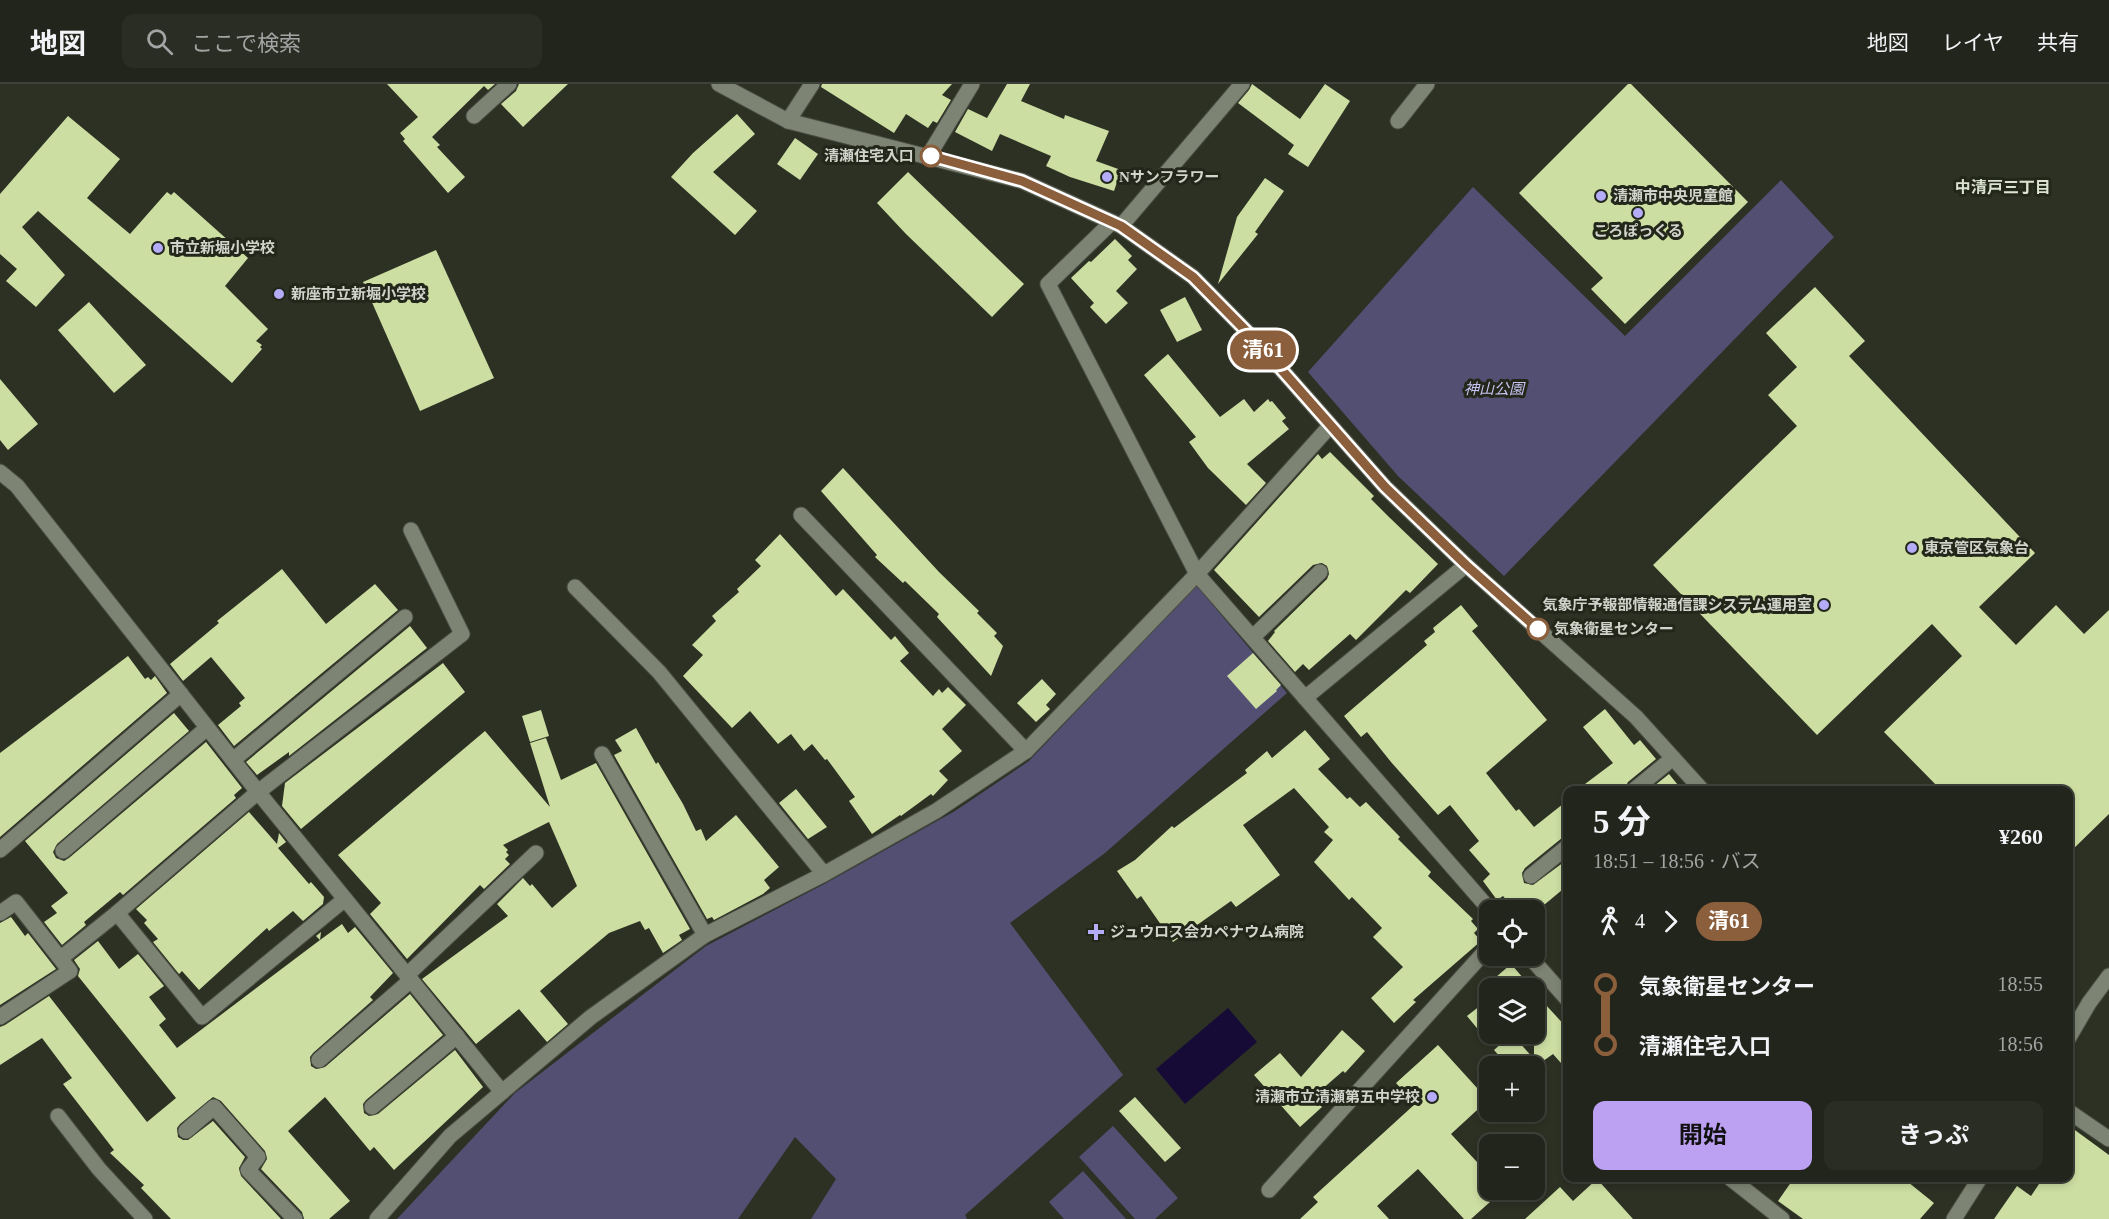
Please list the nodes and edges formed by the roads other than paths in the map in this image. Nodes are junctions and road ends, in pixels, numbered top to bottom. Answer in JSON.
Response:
{"nodes":[{"id":1,"x":509,"y":84,"type":"edge"},
{"id":2,"x":719,"y":84,"type":"edge"},
{"id":3,"x":812,"y":84,"type":"edge"},
{"id":4,"x":972,"y":84,"type":"edge"},
{"id":5,"x":1242,"y":84,"type":"edge"},
{"id":6,"x":1427,"y":84,"type":"edge"},
{"id":7,"x":474,"y":116,"type":"dead end"},
{"id":8,"x":788,"y":121,"type":"junction"},
{"id":9,"x":1398,"y":121,"type":"dead end"},
{"id":10,"x":928,"y":155,"type":"junction"},
{"id":11,"x":1116,"y":224,"type":"junction"},
{"id":12,"x":1330,"y":426,"type":"junction"},
{"id":13,"x":0,"y":472,"type":"edge"},
{"id":14,"x":801,"y":515,"type":"dead end"},
{"id":15,"x":411,"y":530,"type":"dead end"},
{"id":16,"x":1466,"y":565,"type":"junction"},
{"id":17,"x":1320,"y":572,"type":"dead end"},
{"id":18,"x":1197,"y":574,"type":"junction"},
{"id":19,"x":575,"y":587,"type":"dead end"},
{"id":20,"x":405,"y":617,"type":"dead end"},
{"id":21,"x":1253,"y":637,"type":"junction"},
{"id":22,"x":181,"y":694,"type":"junction"},
{"id":23,"x":1305,"y":698,"type":"junction"},
{"id":24,"x":207,"y":728,"type":"junction"},
{"id":25,"x":1026,"y":751,"type":"junction"},
{"id":26,"x":602,"y":754,"type":"dead end"},
{"id":27,"x":1673,"y":758,"type":"junction"},
{"id":28,"x":233,"y":760,"type":"junction"},
{"id":29,"x":1639,"y":786,"type":"edge"},
{"id":30,"x":1698,"y":786,"type":"edge"},
{"id":31,"x":258,"y":792,"type":"junction"},
{"id":32,"x":0,"y":850,"type":"edge"},
{"id":33,"x":1563,"y":850,"type":"edge"},
{"id":34,"x":63,"y":851,"type":"dead end"},
{"id":35,"x":536,"y":853,"type":"dead end"},
{"id":36,"x":824,"y":874,"type":"junction"},
{"id":37,"x":1531,"y":876,"type":"dead end"},
{"id":38,"x":345,"y":899,"type":"junction"},
{"id":39,"x":1481,"y":900,"type":"edge"},
{"id":40,"x":0,"y":913,"type":"edge"},
{"id":41,"x":117,"y":913,"type":"junction"},
{"id":42,"x":705,"y":935,"type":"junction"},
{"id":43,"x":61,"y":958,"type":"junction"},
{"id":44,"x":1479,"y":958,"type":"edge"},
{"id":45,"x":1538,"y":966,"type":"edge"},
{"id":46,"x":2109,"y":976,"type":"edge"},
{"id":47,"x":409,"y":978,"type":"junction"},
{"id":48,"x":1563,"y":994,"type":"edge"},
{"id":49,"x":0,"y":1017,"type":"edge"},
{"id":50,"x":2073,"y":1030,"type":"edge"},
{"id":51,"x":457,"y":1036,"type":"junction"},
{"id":52,"x":319,"y":1060,"type":"dead end"},
{"id":53,"x":502,"y":1092,"type":"junction"},
{"id":54,"x":372,"y":1107,"type":"dead end"},
{"id":55,"x":2073,"y":1115,"type":"edge"},
{"id":56,"x":58,"y":1116,"type":"dead end"},
{"id":57,"x":186,"y":1131,"type":"dead end"},
{"id":58,"x":2109,"y":1139,"type":"edge"},
{"id":59,"x":1735,"y":1182,"type":"edge"},
{"id":60,"x":1977,"y":1182,"type":"edge"},
{"id":61,"x":1269,"y":1190,"type":"dead end"},
{"id":62,"x":145,"y":1219,"type":"edge"},
{"id":63,"x":295,"y":1219,"type":"edge"},
{"id":64,"x":377,"y":1219,"type":"edge"},
{"id":65,"x":1782,"y":1219,"type":"edge"},
{"id":66,"x":1954,"y":1219,"type":"edge"}],
"edges":[{"from":1,"to":7,"type":"street"},
{"from":2,"to":8,"type":"street"},
{"from":3,"to":8,"type":"street"},
{"from":4,"to":10,"type":"street"},
{"from":5,"to":11,"type":"street"},
{"from":6,"to":9,"type":"street"},
{"from":8,"to":10,"type":"street"},
{"from":10,"to":11,"type":"street"},
{"from":11,"to":12,"type":"street"},
{"from":11,"to":18,"type":"street"},
{"from":12,"to":16,"type":"street"},
{"from":12,"to":18,"type":"street"},
{"from":13,"to":22,"type":"street"},
{"from":14,"to":25,"type":"street"},
{"from":15,"to":31,"type":"street"},
{"from":16,"to":23,"type":"street"},
{"from":16,"to":27,"type":"street"},
{"from":17,"to":21,"type":"street"},
{"from":18,"to":21,"type":"street"},
{"from":18,"to":25,"type":"street"},
{"from":19,"to":36,"type":"street"},
{"from":20,"to":28,"type":"street"},
{"from":21,"to":23,"type":"street"},
{"from":22,"to":24,"type":"street"},
{"from":22,"to":32,"type":"street"},
{"from":23,"to":39,"type":"street"},
{"from":24,"to":28,"type":"street"},
{"from":24,"to":34,"type":"street"},
{"from":25,"to":36,"type":"street"},
{"from":26,"to":42,"type":"street"},
{"from":27,"to":29,"type":"street"},
{"from":27,"to":30,"type":"street"},
{"from":28,"to":31,"type":"street"},
{"from":31,"to":38,"type":"street"},
{"from":31,"to":41,"type":"street"},
{"from":33,"to":37,"type":"street"},
{"from":35,"to":47,"type":"street"},
{"from":36,"to":42,"type":"street"},
{"from":38,"to":41,"type":"street"},
{"from":38,"to":47,"type":"street"},
{"from":40,"to":43,"type":"street"},
{"from":41,"to":43,"type":"street"},
{"from":42,"to":53,"type":"street"},
{"from":43,"to":49,"type":"street"},
{"from":44,"to":61,"type":"street"},
{"from":45,"to":48,"type":"street"},
{"from":46,"to":50,"type":"street"},
{"from":47,"to":51,"type":"street"},
{"from":47,"to":52,"type":"street"},
{"from":51,"to":53,"type":"street"},
{"from":51,"to":54,"type":"street"},
{"from":53,"to":64,"type":"street"},
{"from":55,"to":58,"type":"street"},
{"from":56,"to":62,"type":"street"},
{"from":57,"to":63,"type":"street"},
{"from":59,"to":65,"type":"street"},
{"from":60,"to":66,"type":"street"}]}
